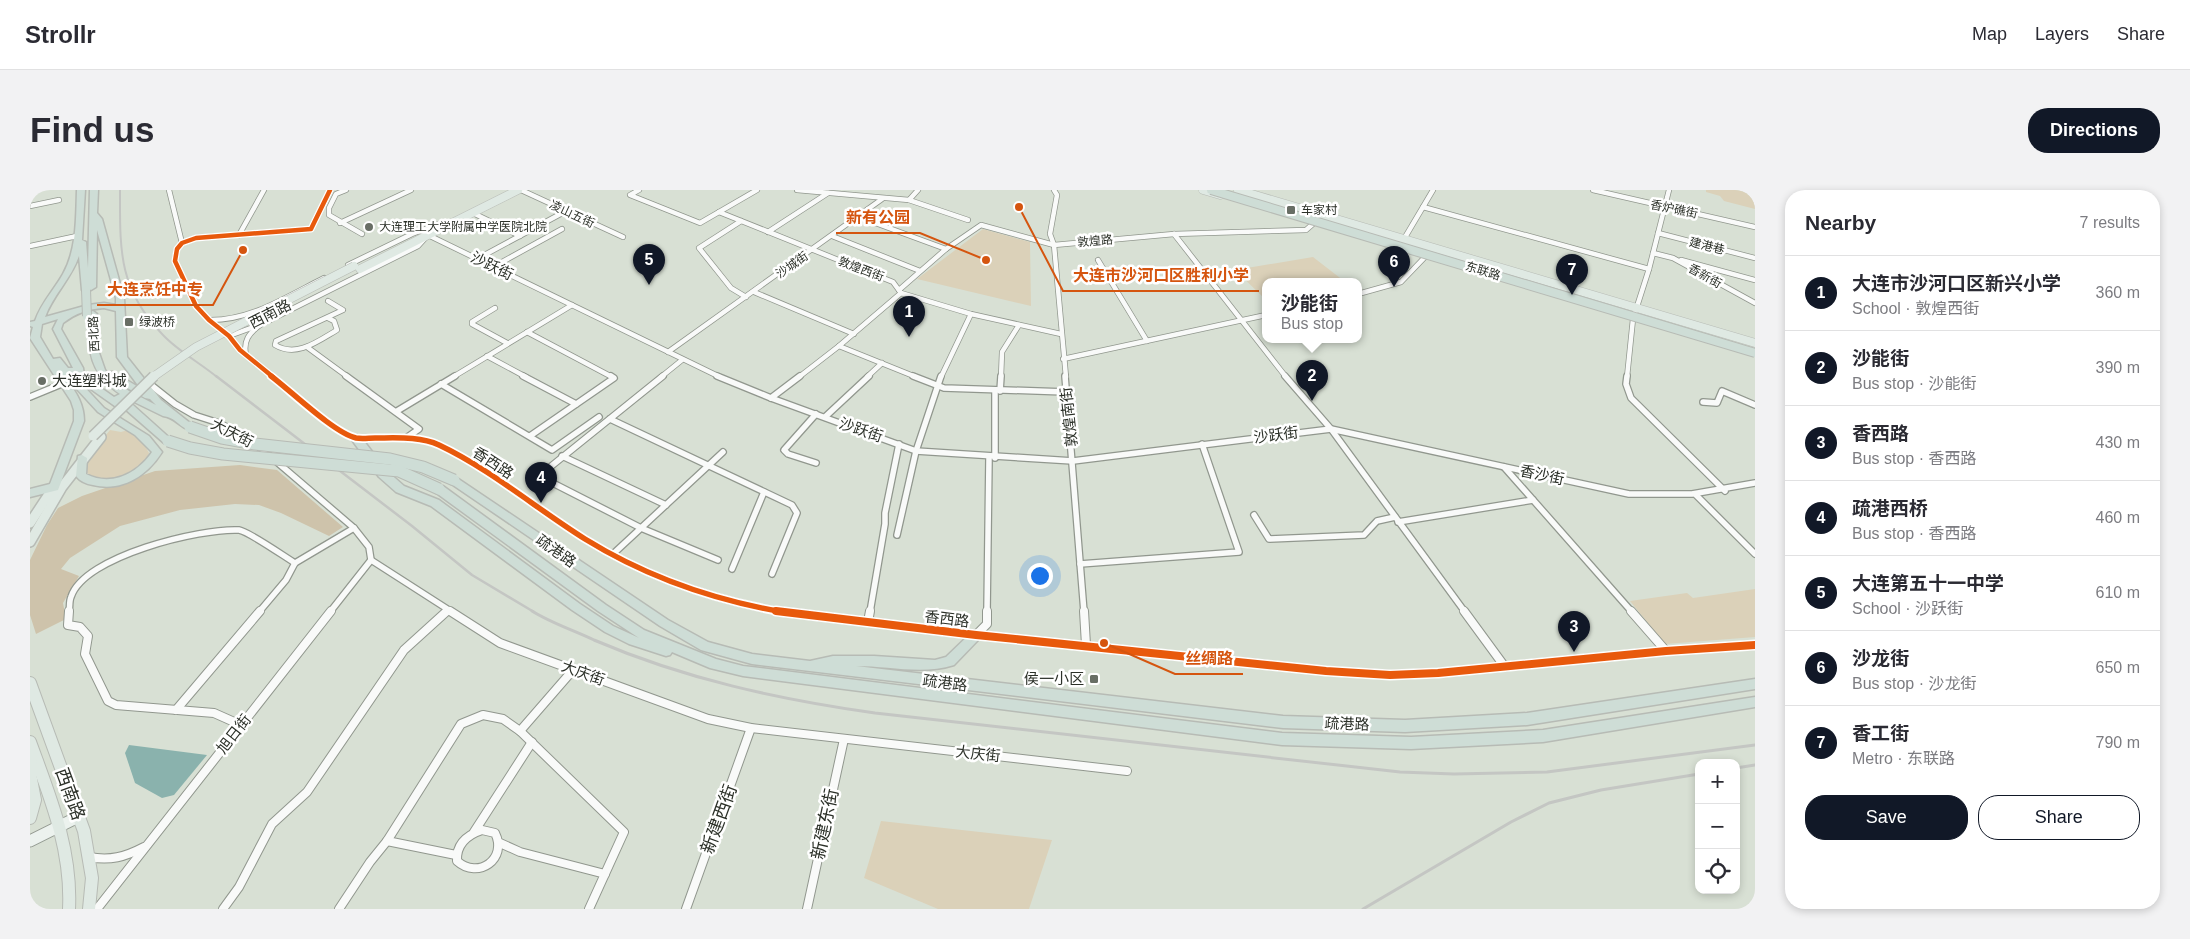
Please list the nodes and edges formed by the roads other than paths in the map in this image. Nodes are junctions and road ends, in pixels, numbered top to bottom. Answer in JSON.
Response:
{"nodes":[{"id":1,"x":81,"y":190,"type":"edge"},
{"id":2,"x":94,"y":190,"type":"edge"},
{"id":3,"x":169,"y":190,"type":"edge"},
{"id":4,"x":264,"y":190,"type":"edge"},
{"id":5,"x":330,"y":190,"type":"edge"},
{"id":6,"x":346,"y":190,"type":"edge"},
{"id":7,"x":411,"y":190,"type":"edge"},
{"id":8,"x":506,"y":190,"type":"edge"},
{"id":9,"x":520,"y":190,"type":"edge"},
{"id":10,"x":639,"y":190,"type":"edge"},
{"id":11,"x":757,"y":190,"type":"edge"},
{"id":12,"x":797,"y":190,"type":"edge"},
{"id":13,"x":918,"y":190,"type":"edge"},
{"id":14,"x":1054,"y":190,"type":"edge"},
{"id":15,"x":1203,"y":190,"type":"edge"},
{"id":16,"x":1211,"y":190,"type":"edge"},
{"id":17,"x":1228,"y":190,"type":"edge"},
{"id":18,"x":1238,"y":190,"type":"edge"},
{"id":19,"x":1433,"y":190,"type":"edge"},
{"id":20,"x":1593,"y":190,"type":"edge"},
{"id":21,"x":1669,"y":190,"type":"edge"},
{"id":22,"x":828,"y":194,"type":"junction"},
{"id":23,"x":882,"y":199,"type":"junction"},
{"id":24,"x":59,"y":200,"type":"dead end"},
{"id":25,"x":909,"y":200,"type":"junction"},
{"id":26,"x":30,"y":206,"type":"edge"},
{"id":27,"x":1423,"y":207,"type":"junction"},
{"id":28,"x":1664,"y":207,"type":"junction"},
{"id":29,"x":566,"y":211,"type":"junction"},
{"id":30,"x":93,"y":212,"type":"junction"},
{"id":31,"x":719,"y":212,"type":"junction"},
{"id":32,"x":473,"y":213,"type":"junction"},
{"id":33,"x":80,"y":217,"type":"junction"},
{"id":34,"x":859,"y":217,"type":"junction"},
{"id":35,"x":968,"y":220,"type":"dead end"},
{"id":36,"x":741,"y":221,"type":"junction"},
{"id":37,"x":340,"y":223,"type":"junction"},
{"id":38,"x":438,"y":224,"type":"junction"},
{"id":39,"x":1314,"y":224,"type":"junction"},
{"id":40,"x":1755,"y":227,"type":"edge"},
{"id":41,"x":562,"y":229,"type":"dead end"},
{"id":42,"x":768,"y":232,"type":"junction"},
{"id":43,"x":362,"y":234,"type":"dead end"},
{"id":44,"x":1174,"y":234,"type":"junction"},
{"id":45,"x":1658,"y":234,"type":"junction"},
{"id":46,"x":239,"y":235,"type":"junction"},
{"id":47,"x":428,"y":235,"type":"junction"},
{"id":48,"x":77,"y":236,"type":"junction"},
{"id":49,"x":520,"y":236,"type":"junction"},
{"id":50,"x":832,"y":236,"type":"junction"},
{"id":51,"x":623,"y":237,"type":"dead end"},
{"id":52,"x":1404,"y":239,"type":"junction"},
{"id":53,"x":182,"y":243,"type":"junction"},
{"id":54,"x":1054,"y":245,"type":"junction"},
{"id":55,"x":30,"y":246,"type":"edge"},
{"id":56,"x":946,"y":249,"type":"junction"},
{"id":57,"x":812,"y":250,"type":"junction"},
{"id":58,"x":1653,"y":253,"type":"junction"},
{"id":59,"x":1425,"y":257,"type":"junction"},
{"id":60,"x":1673,"y":258,"type":"junction"},
{"id":61,"x":1755,"y":258,"type":"edge"},
{"id":62,"x":477,"y":259,"type":"junction"},
{"id":63,"x":1098,"y":260,"type":"dead end"},
{"id":64,"x":494,"y":267,"type":"junction"},
{"id":65,"x":357,"y":268,"type":"junction"},
{"id":66,"x":1649,"y":269,"type":"junction"},
{"id":67,"x":920,"y":270,"type":"junction"},
{"id":68,"x":1755,"y":280,"type":"edge"},
{"id":69,"x":89,"y":289,"type":"junction"},
{"id":70,"x":754,"y":292,"type":"junction"},
{"id":71,"x":900,"y":292,"type":"junction"},
{"id":72,"x":1362,"y":293,"type":"edge"},
{"id":73,"x":746,"y":297,"type":"junction"},
{"id":74,"x":328,"y":301,"type":"dead end"},
{"id":75,"x":1755,"y":303,"type":"edge"},
{"id":76,"x":572,"y":305,"type":"junction"},
{"id":77,"x":495,"y":308,"type":"dead end"},
{"id":78,"x":1636,"y":308,"type":"junction"},
{"id":79,"x":120,"y":309,"type":"junction"},
{"id":80,"x":78,"y":310,"type":"junction"},
{"id":81,"x":971,"y":314,"type":"junction"},
{"id":82,"x":90,"y":315,"type":"junction"},
{"id":83,"x":246,"y":316,"type":"junction"},
{"id":84,"x":1262,"y":316,"type":"edge"},
{"id":85,"x":328,"y":318,"type":"junction"},
{"id":86,"x":1633,"y":319,"type":"junction"},
{"id":87,"x":208,"y":320,"type":"junction"},
{"id":88,"x":1242,"y":320,"type":"junction"},
{"id":89,"x":34,"y":324,"type":"edge"},
{"id":90,"x":260,"y":325,"type":"junction"},
{"id":91,"x":1019,"y":325,"type":"junction"},
{"id":92,"x":218,"y":327,"type":"joint"},
{"id":93,"x":527,"y":332,"type":"junction"},
{"id":94,"x":854,"y":334,"type":"junction"},
{"id":95,"x":1061,"y":334,"type":"junction"},
{"id":96,"x":33,"y":336,"type":"edge"},
{"id":97,"x":229,"y":336,"type":"junction"},
{"id":98,"x":1147,"y":341,"type":"junction"},
{"id":99,"x":508,"y":344,"type":"junction"},
{"id":100,"x":1755,"y":345,"type":"edge"},
{"id":101,"x":839,"y":346,"type":"junction"},
{"id":102,"x":307,"y":347,"type":"junction"},
{"id":103,"x":43,"y":349,"type":"junction"},
{"id":104,"x":668,"y":352,"type":"junction"},
{"id":105,"x":1755,"y":354,"type":"edge"},
{"id":106,"x":246,"y":355,"type":"junction"},
{"id":107,"x":487,"y":356,"type":"junction"},
{"id":108,"x":1063,"y":359,"type":"junction"},
{"id":109,"x":57,"y":360,"type":"junction"},
{"id":110,"x":682,"y":360,"type":"junction"},
{"id":111,"x":882,"y":363,"type":"junction"},
{"id":112,"x":98,"y":365,"type":"junction"},
{"id":113,"x":131,"y":369,"type":"junction"},
{"id":114,"x":80,"y":377,"type":"junction"},
{"id":115,"x":64,"y":383,"type":"junction"},
{"id":116,"x":441,"y":384,"type":"junction"},
{"id":117,"x":937,"y":385,"type":"junction"},
{"id":118,"x":997,"y":390,"type":"junction"},
{"id":119,"x":1066,"y":392,"type":"junction"},
{"id":120,"x":30,"y":397,"type":"edge"},
{"id":121,"x":771,"y":398,"type":"junction"},
{"id":122,"x":158,"y":402,"type":"junction"},
{"id":123,"x":1703,"y":402,"type":"dead end"},
{"id":124,"x":576,"y":404,"type":"junction"},
{"id":125,"x":1755,"y":405,"type":"edge"},
{"id":126,"x":396,"y":412,"type":"junction"},
{"id":127,"x":816,"y":414,"type":"junction"},
{"id":128,"x":599,"y":417,"type":"dead end"},
{"id":129,"x":825,"y":418,"type":"junction"},
{"id":130,"x":610,"y":419,"type":"junction"},
{"id":131,"x":190,"y":427,"type":"junction"},
{"id":132,"x":1331,"y":428,"type":"junction"},
{"id":133,"x":97,"y":436,"type":"junction"},
{"id":134,"x":530,"y":436,"type":"junction"},
{"id":135,"x":356,"y":438,"type":"junction"},
{"id":136,"x":406,"y":438,"type":"junction"},
{"id":137,"x":168,"y":441,"type":"junction"},
{"id":138,"x":899,"y":444,"type":"junction"},
{"id":139,"x":1202,"y":444,"type":"junction"},
{"id":140,"x":916,"y":451,"type":"junction"},
{"id":141,"x":722,"y":452,"type":"dead end"},
{"id":142,"x":562,"y":456,"type":"junction"},
{"id":143,"x":82,"y":458,"type":"junction"},
{"id":144,"x":992,"y":458,"type":"junction"},
{"id":145,"x":1073,"y":460,"type":"junction"},
{"id":146,"x":816,"y":464,"type":"dead end"},
{"id":147,"x":708,"y":466,"type":"junction"},
{"id":148,"x":1504,"y":467,"type":"junction"},
{"id":149,"x":1755,"y":483,"type":"edge"},
{"id":150,"x":54,"y":487,"type":"junction"},
{"id":151,"x":1725,"y":491,"type":"junction"},
{"id":152,"x":764,"y":492,"type":"junction"},
{"id":153,"x":30,"y":493,"type":"edge"},
{"id":154,"x":1696,"y":495,"type":"junction"},
{"id":155,"x":1533,"y":500,"type":"junction"},
{"id":156,"x":666,"y":505,"type":"junction"},
{"id":157,"x":32,"y":515,"type":"edge"},
{"id":158,"x":1254,"y":515,"type":"dead end"},
{"id":159,"x":1396,"y":520,"type":"junction"},
{"id":160,"x":354,"y":528,"type":"junction"},
{"id":161,"x":641,"y":528,"type":"junction"},
{"id":162,"x":897,"y":535,"type":"dead end"},
{"id":163,"x":30,"y":542,"type":"edge"},
{"id":164,"x":613,"y":554,"type":"junction"},
{"id":165,"x":1755,"y":554,"type":"edge"},
{"id":166,"x":371,"y":560,"type":"junction"},
{"id":167,"x":718,"y":560,"type":"dead end"},
{"id":168,"x":295,"y":563,"type":"junction"},
{"id":169,"x":1080,"y":564,"type":"junction"},
{"id":170,"x":732,"y":569,"type":"dead end"},
{"id":171,"x":772,"y":574,"type":"dead end"},
{"id":172,"x":448,"y":610,"type":"junction"},
{"id":173,"x":868,"y":622,"type":"junction"},
{"id":174,"x":976,"y":635,"type":"junction"},
{"id":175,"x":1086,"y":645,"type":"junction"},
{"id":176,"x":1755,"y":645,"type":"edge"},
{"id":177,"x":1666,"y":651,"type":"junction"},
{"id":178,"x":714,"y":664,"type":"junction"},
{"id":179,"x":803,"y":666,"type":"junction"},
{"id":180,"x":1505,"y":667,"type":"junction"},
{"id":181,"x":573,"y":670,"type":"junction"},
{"id":182,"x":30,"y":683,"type":"edge"},
{"id":183,"x":1755,"y":684,"type":"edge"},
{"id":184,"x":1755,"y":702,"type":"edge"},
{"id":185,"x":176,"y":710,"type":"junction"},
{"id":186,"x":241,"y":725,"type":"junction"},
{"id":187,"x":751,"y":728,"type":"junction"},
{"id":188,"x":520,"y":731,"type":"junction"},
{"id":189,"x":844,"y":740,"type":"junction"},
{"id":190,"x":532,"y":742,"type":"junction"},
{"id":191,"x":31,"y":744,"type":"edge"},
{"id":192,"x":1127,"y":771,"type":"dead end"},
{"id":193,"x":78,"y":816,"type":"junction"},
{"id":194,"x":30,"y":818,"type":"edge"},
{"id":195,"x":59,"y":826,"type":"junction"},
{"id":196,"x":474,"y":832,"type":"junction"},
{"id":197,"x":30,"y":841,"type":"edge"},
{"id":198,"x":387,"y":841,"type":"junction"},
{"id":199,"x":500,"y":843,"type":"junction"},
{"id":200,"x":147,"y":845,"type":"junction"},
{"id":201,"x":456,"y":855,"type":"junction"},
{"id":202,"x":89,"y":857,"type":"junction"},
{"id":203,"x":605,"y":874,"type":"junction"},
{"id":204,"x":69,"y":909,"type":"edge"},
{"id":205,"x":89,"y":909,"type":"edge"},
{"id":206,"x":97,"y":909,"type":"edge"},
{"id":207,"x":223,"y":909,"type":"edge"},
{"id":208,"x":339,"y":909,"type":"edge"},
{"id":209,"x":589,"y":909,"type":"edge"},
{"id":210,"x":686,"y":909,"type":"edge"},
{"id":211,"x":807,"y":909,"type":"edge"}],
"edges":[{"from":1,"to":33,"type":"highway","name":"西北路"},
{"from":2,"to":30,"type":"highway","name":"西北路"},
{"from":3,"to":53,"type":"street"},
{"from":4,"to":46,"type":"street"},
{"from":5,"to":46,"type":"street"},
{"from":6,"to":37,"type":"street"},
{"from":7,"to":37,"type":"street"},
{"from":8,"to":38,"type":"main road","name":"西南路"},
{"from":9,"to":29,"type":"street","name":"凌山五街"},
{"from":9,"to":32,"type":"main road","name":"西南路"},
{"from":10,"to":31,"type":"street"},
{"from":11,"to":31,"type":"street"},
{"from":12,"to":22,"type":"street"},
{"from":13,"to":25,"type":"street"},
{"from":14,"to":54,"type":"street","name":"敦煌南街"},
{"from":15,"to":39,"type":"main road"},
{"from":16,"to":105,"type":"highway","name":"东联路","bridge":true},
{"from":17,"to":100,"type":"highway","name":"东联路"},
{"from":18,"to":52,"type":"main road"},
{"from":19,"to":27,"type":"street"},
{"from":20,"to":28,"type":"street","name":"香炉礁街"},
{"from":21,"to":28,"type":"street"},
{"from":22,"to":23,"type":"street"},
{"from":22,"to":42,"type":"street"},
{"from":23,"to":25,"type":"street"},
{"from":23,"to":34,"type":"street","name":"沙城街"},
{"from":24,"to":26,"type":"street"},
{"from":25,"to":35,"type":"street"},
{"from":27,"to":52,"type":"street"},
{"from":27,"to":66,"type":"street"},
{"from":28,"to":40,"type":"street","name":"香炉礁街"},
{"from":28,"to":45,"type":"street"},
{"from":29,"to":49,"type":"street"},
{"from":29,"to":51,"type":"street","name":"凌山五街"},
{"from":30,"to":69,"type":"highway","name":"西北路"},
{"from":30,"to":79,"type":"highway"},
{"from":31,"to":36,"type":"street","name":"敦煌西街"},
{"from":32,"to":47,"type":"main road","name":"西南路"},
{"from":32,"to":49,"type":"street"},
{"from":33,"to":48,"type":"highway"},
{"from":33,"to":69,"type":"highway","name":"西北路"},
{"from":34,"to":50,"type":"street","name":"沙城街"},
{"from":34,"to":56,"type":"street"},
{"from":36,"to":42,"type":"street","name":"敦煌西街"},
{"from":36,"to":73,"type":"street"},
{"from":37,"to":43,"type":"street"},
{"from":38,"to":65,"type":"main road","name":"西南路"},
{"from":38,"to":83,"type":"street"},
{"from":39,"to":44,"type":"street","name":"敦煌路"},
{"from":39,"to":59,"type":"main road"},
{"from":41,"to":64,"type":"street"},
{"from":42,"to":57,"type":"street","name":"敦煌西街"},
{"from":44,"to":54,"type":"street","name":"敦煌路"},
{"from":44,"to":88,"type":"street"},
{"from":45,"to":58,"type":"street"},
{"from":45,"to":61,"type":"street","name":"建港巷"},
{"from":46,"to":53,"type":"street"},
{"from":47,"to":62,"type":"street","name":"沙跃街"},
{"from":47,"to":65,"type":"main road","name":"西南路"},
{"from":47,"to":90,"type":"street"},
{"from":48,"to":55,"type":"street"},
{"from":48,"to":89,"type":"highway"},
{"from":49,"to":62,"type":"street"},
{"from":50,"to":57,"type":"street","name":"沙城街"},
{"from":50,"to":67,"type":"street"},
{"from":52,"to":78,"type":"main road"},
{"from":53,"to":87,"type":"street"},
{"from":54,"to":56,"type":"street","name":"敦煌路"},
{"from":54,"to":95,"type":"street","name":"敦煌南街"},
{"from":56,"to":67,"type":"street","name":"敦煌路"},
{"from":57,"to":70,"type":"street","name":"沙城街"},
{"from":57,"to":71,"type":"street","name":"敦煌西街"},
{"from":58,"to":60,"type":"street","name":"香新街"},
{"from":58,"to":66,"type":"street"},
{"from":59,"to":72,"type":"street"},
{"from":59,"to":86,"type":"main road"},
{"from":60,"to":68,"type":"street"},
{"from":60,"to":75,"type":"street","name":"香新街"},
{"from":62,"to":64,"type":"street","name":"沙跃街"},
{"from":63,"to":98,"type":"street"},
{"from":64,"to":76,"type":"street","name":"沙跃街"},
{"from":65,"to":133,"type":"main road","name":"西南路"},
{"from":66,"to":78,"type":"street"},
{"from":67,"to":71,"type":"street","name":"敦煌路"},
{"from":69,"to":82,"type":"highway","name":"西北路","bridge":true},
{"from":70,"to":73,"type":"street","name":"沙城街"},
{"from":70,"to":94,"type":"street"},
{"from":71,"to":81,"type":"street","name":"敦煌西街"},
{"from":71,"to":94,"type":"street"},
{"from":73,"to":104,"type":"street","name":"沙城街"},
{"from":74,"to":85,"type":"street"},
{"from":76,"to":93,"type":"street"},
{"from":76,"to":104,"type":"street","name":"沙跃街"},
{"from":77,"to":99,"type":"street"},
{"from":78,"to":86,"type":"street"},
{"from":78,"to":100,"type":"main road"},
{"from":79,"to":80,"type":"highway"},
{"from":79,"to":113,"type":"highway"},
{"from":80,"to":89,"type":"highway"},
{"from":80,"to":114,"type":"highway"},
{"from":81,"to":91,"type":"street","name":"敦煌西街"},
{"from":81,"to":117,"type":"street"},
{"from":82,"to":112,"type":"highway","name":"西北路"},
{"from":82,"to":137,"type":"highway","name":"西北路"},
{"from":83,"to":87,"type":"street"},
{"from":83,"to":97,"type":"street"},
{"from":84,"to":88,"type":"street"},
{"from":85,"to":102,"type":"street"},
{"from":85,"to":102,"type":"street"},
{"from":86,"to":105,"type":"main road"},
{"from":86,"to":151,"type":"street"},
{"from":87,"to":92,"type":"street"},
{"from":88,"to":98,"type":"street"},
{"from":88,"to":132,"type":"street"},
{"from":89,"to":96,"type":"highway"},
{"from":90,"to":97,"type":"street"},
{"from":90,"to":106,"type":"street"},
{"from":91,"to":95,"type":"street","name":"敦煌西街"},
{"from":91,"to":118,"type":"street"},
{"from":92,"to":97,"type":"street","name":"香西路"},
{"from":93,"to":99,"type":"street"},
{"from":93,"to":124,"type":"street"},
{"from":94,"to":101,"type":"street"},
{"from":95,"to":108,"type":"street","name":"敦煌南街"},
{"from":96,"to":103,"type":"highway"},
{"from":97,"to":106,"type":"street","name":"香西路"},
{"from":98,"to":108,"type":"street"},
{"from":99,"to":107,"type":"street"},
{"from":101,"to":111,"type":"street"},
{"from":101,"to":121,"type":"street"},
{"from":102,"to":126,"type":"street"},
{"from":103,"to":109,"type":"highway"},
{"from":103,"to":115,"type":"highway"},
{"from":104,"to":110,"type":"street","name":"沙跃街"},
{"from":106,"to":135,"type":"street","name":"香西路"},
{"from":107,"to":116,"type":"street"},
{"from":107,"to":124,"type":"street"},
{"from":108,"to":119,"type":"street","name":"敦煌南街"},
{"from":109,"to":114,"type":"highway"},
{"from":109,"to":143,"type":"highway"},
{"from":110,"to":121,"type":"street","name":"沙跃街"},
{"from":110,"to":130,"type":"street"},
{"from":111,"to":117,"type":"street"},
{"from":111,"to":129,"type":"street"},
{"from":112,"to":122,"type":"highway"},
{"from":112,"to":131,"type":"highway","name":"西北路"},
{"from":113,"to":122,"type":"highway"},
{"from":113,"to":160,"type":"street","name":"大庆街"},
{"from":114,"to":137,"type":"highway"},
{"from":115,"to":120,"type":"street"},
{"from":115,"to":150,"type":"highway"},
{"from":116,"to":126,"type":"street"},
{"from":116,"to":134,"type":"street"},
{"from":117,"to":118,"type":"street"},
{"from":117,"to":140,"type":"street"},
{"from":118,"to":119,"type":"street"},
{"from":118,"to":144,"type":"street"},
{"from":119,"to":145,"type":"street","name":"敦煌南街"},
{"from":121,"to":127,"type":"street","name":"沙跃街"},
{"from":122,"to":131,"type":"highway"},
{"from":123,"to":125,"type":"street"},
{"from":124,"to":134,"type":"street"},
{"from":126,"to":136,"type":"street"},
{"from":127,"to":129,"type":"street","name":"沙跃街"},
{"from":127,"to":146,"type":"street"},
{"from":128,"to":134,"type":"street"},
{"from":129,"to":138,"type":"street","name":"沙跃街"},
{"from":130,"to":142,"type":"street"},
{"from":130,"to":147,"type":"street"},
{"from":131,"to":179,"type":"highway","name":"疏港路","bridge":true},
{"from":132,"to":139,"type":"street","name":"沙跃街"},
{"from":132,"to":148,"type":"street","name":"香沙街"},
{"from":132,"to":159,"type":"street"},
{"from":133,"to":143,"type":"main road","name":"西南路"},
{"from":133,"to":150,"type":"main road","name":"西南路"},
{"from":135,"to":136,"type":"street","name":"香西路"},
{"from":135,"to":178,"type":"highway"},
{"from":136,"to":164,"type":"street","name":"香西路"},
{"from":137,"to":178,"type":"highway","bridge":true},
{"from":138,"to":140,"type":"street","name":"沙跃街"},
{"from":138,"to":173,"type":"street"},
{"from":139,"to":145,"type":"street","name":"沙跃街"},
{"from":139,"to":169,"type":"street"},
{"from":140,"to":144,"type":"street","name":"沙跃街"},
{"from":140,"to":162,"type":"street"},
{"from":141,"to":147,"type":"street"},
{"from":142,"to":156,"type":"street"},
{"from":142,"to":161,"type":"street"},
{"from":143,"to":163,"type":"main road","name":"西南路"},
{"from":144,"to":145,"type":"street","name":"沙跃街"},
{"from":144,"to":174,"type":"street"},
{"from":145,"to":169,"type":"street","name":"敦煌南街"},
{"from":147,"to":152,"type":"street"},
{"from":147,"to":156,"type":"street"},
{"from":148,"to":154,"type":"street","name":"香沙街"},
{"from":148,"to":155,"type":"street"},
{"from":149,"to":151,"type":"street","name":"香沙街"},
{"from":150,"to":153,"type":"highway"},
{"from":150,"to":157,"type":"main road","name":"西南路"},
{"from":151,"to":154,"type":"street","name":"香沙街"},
{"from":152,"to":170,"type":"street"},
{"from":152,"to":171,"type":"street"},
{"from":154,"to":165,"type":"street"},
{"from":155,"to":159,"type":"street"},
{"from":155,"to":177,"type":"street"},
{"from":156,"to":161,"type":"street"},
{"from":158,"to":159,"type":"street"},
{"from":159,"to":180,"type":"street"},
{"from":160,"to":166,"type":"street","name":"大庆街"},
{"from":160,"to":168,"type":"street"},
{"from":161,"to":164,"type":"street"},
{"from":161,"to":167,"type":"street"},
{"from":164,"to":173,"type":"street","name":"香西路"},
{"from":166,"to":172,"type":"street","name":"大庆街"},
{"from":166,"to":186,"type":"street","name":"旭日街"},
{"from":168,"to":185,"type":"street"},
{"from":168,"to":185,"type":"street"},
{"from":169,"to":175,"type":"street","name":"敦煌南街"},
{"from":172,"to":181,"type":"street","name":"大庆街"},
{"from":172,"to":207,"type":"street"},
{"from":173,"to":174,"type":"street","name":"香西路"},
{"from":174,"to":175,"type":"street","name":"香西路"},
{"from":174,"to":179,"type":"highway"},
{"from":175,"to":180,"type":"street","name":"香西路"},
{"from":176,"to":177,"type":"street","name":"香西路"},
{"from":177,"to":180,"type":"street","name":"香西路"},
{"from":178,"to":184,"type":"highway"},
{"from":179,"to":183,"type":"highway","name":"疏港路"},
{"from":181,"to":187,"type":"street","name":"大庆街"},
{"from":181,"to":188,"type":"street"},
{"from":182,"to":193,"type":"main road","name":"西南路"},
{"from":185,"to":186,"type":"street"},
{"from":186,"to":200,"type":"street","name":"旭日街"},
{"from":187,"to":189,"type":"street","name":"大庆街"},
{"from":187,"to":210,"type":"street","name":"新建西街"},
{"from":188,"to":190,"type":"street"},
{"from":188,"to":198,"type":"street"},
{"from":189,"to":192,"type":"street","name":"大庆街"},
{"from":189,"to":211,"type":"street","name":"新建东街"},
{"from":190,"to":196,"type":"street"},
{"from":190,"to":203,"type":"street"},
{"from":191,"to":194,"type":"main road"},
{"from":191,"to":195,"type":"main road","name":"西南路"},
{"from":193,"to":195,"type":"street"},
{"from":193,"to":202,"type":"main road","name":"西南路"},
{"from":195,"to":197,"type":"street"},
{"from":195,"to":204,"type":"main road","name":"西南路"},
{"from":196,"to":199,"type":"street"},
{"from":196,"to":201,"type":"street"},
{"from":198,"to":201,"type":"street"},
{"from":198,"to":208,"type":"street"},
{"from":199,"to":201,"type":"street"},
{"from":199,"to":203,"type":"street"},
{"from":200,"to":202,"type":"street"},
{"from":200,"to":206,"type":"street","name":"旭日街"},
{"from":202,"to":205,"type":"main road","name":"西南路"},
{"from":203,"to":209,"type":"street"}]}
